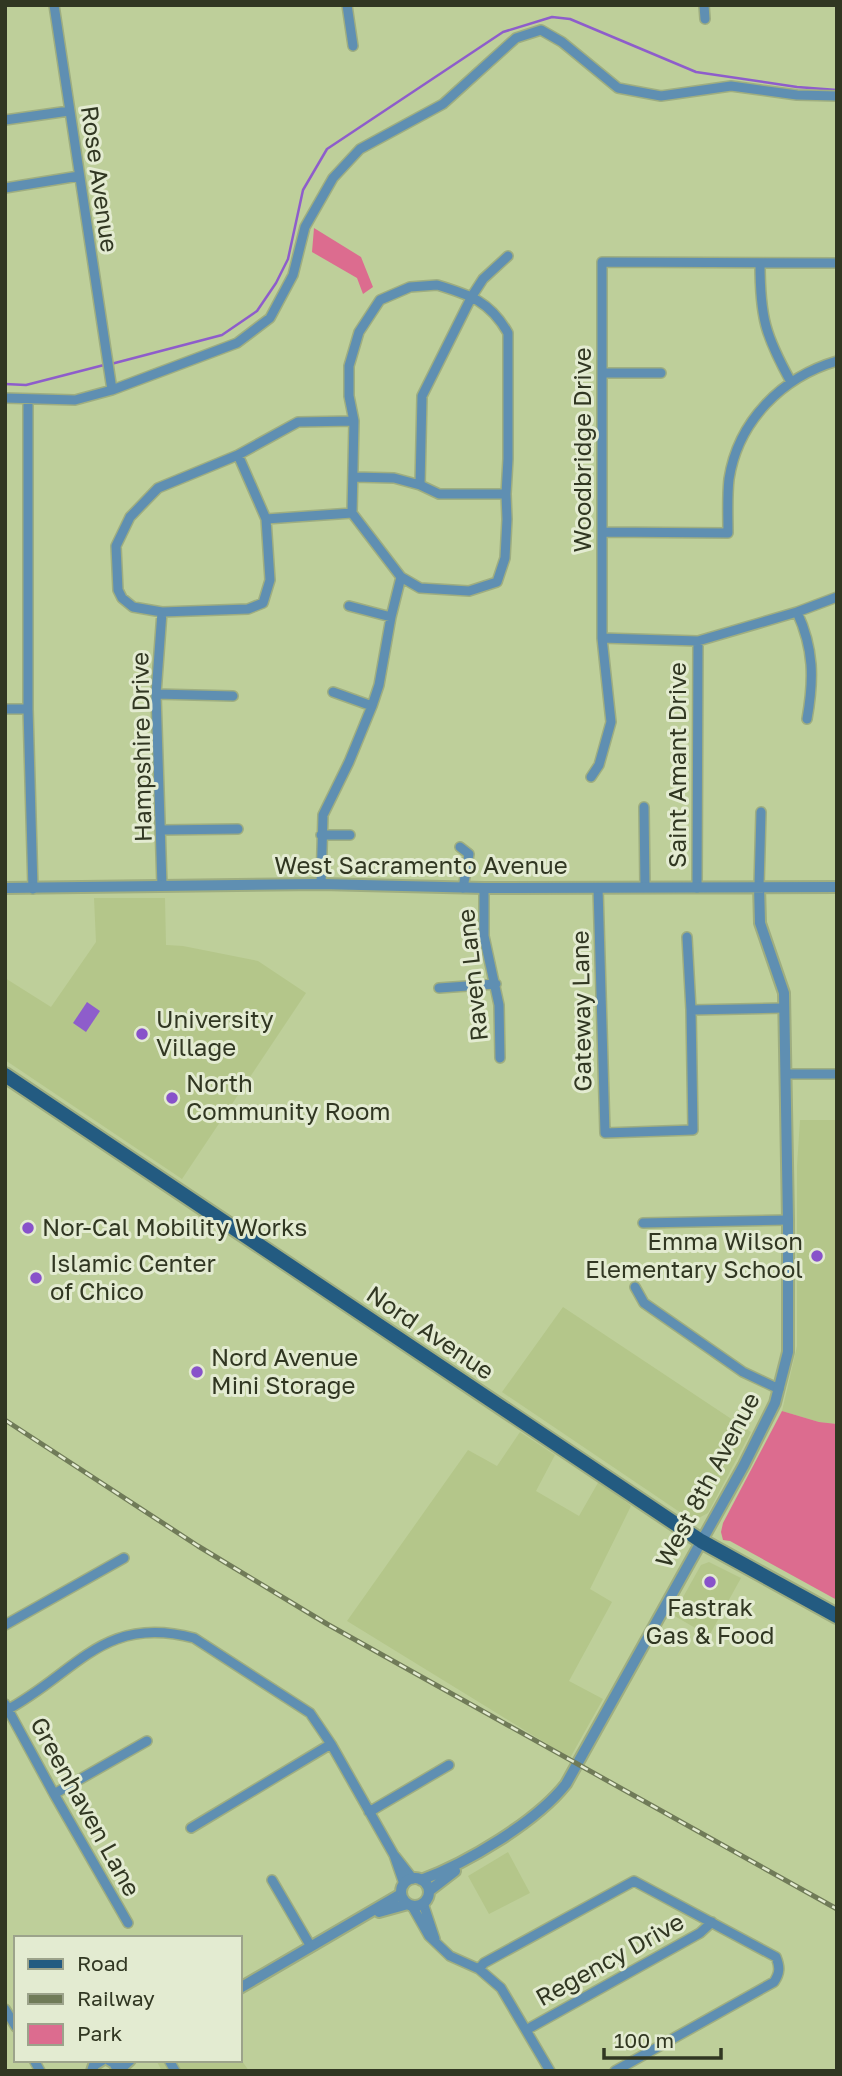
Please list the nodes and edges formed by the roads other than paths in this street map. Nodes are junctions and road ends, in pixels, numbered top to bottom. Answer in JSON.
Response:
{"nodes":[{"id":1,"x":54,"y":5,"type":"edge"},
{"id":2,"x":346,"y":5,"type":"edge"},
{"id":3,"x":704,"y":5,"type":"edge"},
{"id":4,"x":705,"y":19,"type":"dead end"},
{"id":5,"x":353,"y":46,"type":"dead end"},
{"id":6,"x":837,"y":96,"type":"edge"},
{"id":7,"x":69,"y":111,"type":"junction"},
{"id":8,"x":5,"y":120,"type":"edge"},
{"id":9,"x":79,"y":176,"type":"junction"},
{"id":10,"x":5,"y":188,"type":"edge"},
{"id":11,"x":508,"y":256,"type":"dead end"},
{"id":12,"x":760,"y":263,"type":"junction"},
{"id":13,"x":837,"y":263,"type":"edge"},
{"id":14,"x":471,"y":296,"type":"junction"},
{"id":15,"x":837,"y":361,"type":"edge"},
{"id":16,"x":602,"y":373,"type":"junction"},
{"id":17,"x":661,"y":373,"type":"dead end"},
{"id":18,"x":791,"y":382,"type":"junction"},
{"id":19,"x":112,"y":390,"type":"junction"},
{"id":20,"x":5,"y":398,"type":"edge"},
{"id":21,"x":28,"y":400,"type":"junction"},
{"id":22,"x":354,"y":421,"type":"junction"},
{"id":23,"x":238,"y":456,"type":"junction"},
{"id":24,"x":354,"y":477,"type":"junction"},
{"id":25,"x":419,"y":485,"type":"junction"},
{"id":26,"x":506,"y":494,"type":"junction"},
{"id":27,"x":352,"y":513,"type":"junction"},
{"id":28,"x":266,"y":520,"type":"junction"},
{"id":29,"x":603,"y":532,"type":"junction"},
{"id":30,"x":401,"y":577,"type":"junction"},
{"id":31,"x":837,"y":597,"type":"edge"},
{"id":32,"x":349,"y":606,"type":"dead end"},
{"id":33,"x":162,"y":612,"type":"junction"},
{"id":34,"x":797,"y":612,"type":"junction"},
{"id":35,"x":391,"y":617,"type":"junction"},
{"id":36,"x":602,"y":638,"type":"junction"},
{"id":37,"x":698,"y":642,"type":"junction"},
{"id":38,"x":333,"y":692,"type":"dead end"},
{"id":39,"x":156,"y":694,"type":"junction"},
{"id":40,"x":233,"y":696,"type":"dead end"},
{"id":41,"x":372,"y":706,"type":"junction"},
{"id":42,"x":5,"y":709,"type":"edge"},
{"id":43,"x":28,"y":709,"type":"junction"},
{"id":44,"x":807,"y":719,"type":"dead end"},
{"id":45,"x":591,"y":777,"type":"dead end"},
{"id":46,"x":644,"y":807,"type":"dead end"},
{"id":47,"x":761,"y":812,"type":"dead end"},
{"id":48,"x":238,"y":829,"type":"dead end"},
{"id":49,"x":161,"y":830,"type":"junction"},
{"id":50,"x":321,"y":835,"type":"junction"},
{"id":51,"x":350,"y":835,"type":"dead end"},
{"id":52,"x":460,"y":847,"type":"dead end"},
{"id":53,"x":321,"y":884,"type":"junction"},
{"id":54,"x":162,"y":886,"type":"junction"},
{"id":55,"x":759,"y":886,"type":"junction"},
{"id":56,"x":645,"y":887,"type":"junction"},
{"id":57,"x":837,"y":887,"type":"edge"},
{"id":58,"x":5,"y":888,"type":"edge"},
{"id":59,"x":463,"y":888,"type":"junction"},
{"id":60,"x":484,"y":888,"type":"junction"},
{"id":61,"x":598,"y":888,"type":"junction"},
{"id":62,"x":697,"y":888,"type":"junction"},
{"id":63,"x":33,"y":889,"type":"junction"},
{"id":64,"x":687,"y":937,"type":"dead end"},
{"id":65,"x":496,"y":984,"type":"junction"},
{"id":66,"x":439,"y":988,"type":"dead end"},
{"id":67,"x":784,"y":1008,"type":"junction"},
{"id":68,"x":691,"y":1010,"type":"junction"},
{"id":69,"x":500,"y":1058,"type":"dead end"},
{"id":70,"x":786,"y":1074,"type":"junction"},
{"id":71,"x":837,"y":1074,"type":"edge"},
{"id":72,"x":5,"y":1075,"type":"edge"},
{"id":73,"x":788,"y":1220,"type":"junction"},
{"id":74,"x":643,"y":1223,"type":"dead end"},
{"id":75,"x":635,"y":1287,"type":"dead end"},
{"id":76,"x":779,"y":1390,"type":"junction"},
{"id":77,"x":701,"y":1541,"type":"junction"},
{"id":78,"x":124,"y":1558,"type":"dead end"},
{"id":79,"x":837,"y":1616,"type":"edge"},
{"id":80,"x":5,"y":1625,"type":"edge"},
{"id":81,"x":6,"y":1708,"type":"edge"},
{"id":82,"x":147,"y":1741,"type":"dead end"},
{"id":83,"x":331,"y":1744,"type":"junction"},
{"id":84,"x":449,"y":1765,"type":"dead end"},
{"id":85,"x":54,"y":1794,"type":"junction"},
{"id":86,"x":369,"y":1812,"type":"junction"},
{"id":87,"x":191,"y":1828,"type":"dead end"},
{"id":88,"x":472,"y":1855,"type":"junction"},
{"id":89,"x":272,"y":1880,"type":"dead end"},
{"id":90,"x":412,"y":1893,"type":"junction"},
{"id":91,"x":712,"y":1922,"type":"junction"},
{"id":92,"x":128,"y":1923,"type":"dead end"},
{"id":93,"x":310,"y":1945,"type":"junction"},
{"id":94,"x":479,"y":1969,"type":"junction"},
{"id":95,"x":242,"y":1988,"type":"edge"},
{"id":96,"x":526,"y":2030,"type":"junction"},
{"id":97,"x":550,"y":2071,"type":"edge"},
{"id":98,"x":615,"y":2071,"type":"edge"}],
"edges":[{"from":1,"to":7,"type":"street","name":"Rose Avenue"},
{"from":2,"to":5,"type":"street"},
{"from":3,"to":4,"type":"street"},
{"from":6,"to":19,"type":"street"},
{"from":7,"to":8,"type":"street"},
{"from":7,"to":9,"type":"street","name":"Rose Avenue"},
{"from":9,"to":10,"type":"street"},
{"from":9,"to":19,"type":"street","name":"Rose Avenue"},
{"from":11,"to":14,"type":"street"},
{"from":12,"to":13,"type":"street"},
{"from":12,"to":16,"type":"street","name":"Woodbridge Drive"},
{"from":12,"to":18,"type":"street"},
{"from":14,"to":22,"type":"street"},
{"from":14,"to":25,"type":"street"},
{"from":14,"to":26,"type":"street"},
{"from":15,"to":18,"type":"street"},
{"from":16,"to":17,"type":"street"},
{"from":16,"to":29,"type":"street","name":"Woodbridge Drive"},
{"from":18,"to":29,"type":"street"},
{"from":19,"to":21,"type":"street"},
{"from":20,"to":21,"type":"street"},
{"from":21,"to":43,"type":"street"},
{"from":22,"to":23,"type":"street"},
{"from":22,"to":24,"type":"street"},
{"from":23,"to":28,"type":"street"},
{"from":23,"to":33,"type":"street"},
{"from":24,"to":25,"type":"street"},
{"from":24,"to":27,"type":"street"},
{"from":25,"to":26,"type":"street"},
{"from":26,"to":30,"type":"street"},
{"from":27,"to":28,"type":"street"},
{"from":27,"to":30,"type":"street"},
{"from":28,"to":33,"type":"street"},
{"from":29,"to":36,"type":"street","name":"Woodbridge Drive"},
{"from":30,"to":35,"type":"street"},
{"from":31,"to":34,"type":"street"},
{"from":32,"to":35,"type":"street"},
{"from":33,"to":39,"type":"street","name":"Hampshire Drive"},
{"from":34,"to":37,"type":"street"},
{"from":34,"to":44,"type":"street"},
{"from":35,"to":41,"type":"street"},
{"from":36,"to":37,"type":"street"},
{"from":36,"to":45,"type":"street","name":"Woodbridge Drive"},
{"from":37,"to":62,"type":"street","name":"Saint Amant Drive"},
{"from":38,"to":41,"type":"street"},
{"from":39,"to":40,"type":"street"},
{"from":39,"to":49,"type":"street","name":"Hampshire Drive"},
{"from":41,"to":50,"type":"street"},
{"from":42,"to":43,"type":"street"},
{"from":43,"to":63,"type":"street"},
{"from":46,"to":56,"type":"street"},
{"from":47,"to":55,"type":"street"},
{"from":48,"to":49,"type":"street"},
{"from":49,"to":54,"type":"street","name":"Hampshire Drive"},
{"from":50,"to":51,"type":"street"},
{"from":50,"to":53,"type":"street"},
{"from":52,"to":59,"type":"street"},
{"from":53,"to":54,"type":"street","name":"West Sacramento Avenue"},
{"from":53,"to":59,"type":"street","name":"West Sacramento Avenue"},
{"from":54,"to":63,"type":"street","name":"West Sacramento Avenue"},
{"from":55,"to":57,"type":"street","name":"West Sacramento Avenue"},
{"from":55,"to":62,"type":"street","name":"West Sacramento Avenue"},
{"from":55,"to":67,"type":"street","name":"West 8th Avenue"},
{"from":56,"to":61,"type":"street","name":"West Sacramento Avenue"},
{"from":56,"to":62,"type":"street","name":"West Sacramento Avenue"},
{"from":58,"to":63,"type":"street","name":"West Sacramento Avenue"},
{"from":59,"to":60,"type":"street","name":"West Sacramento Avenue"},
{"from":60,"to":61,"type":"street","name":"West Sacramento Avenue"},
{"from":60,"to":65,"type":"street","name":"Raven Lane"},
{"from":61,"to":68,"type":"street","name":"Gateway Lane"},
{"from":64,"to":68,"type":"street"},
{"from":65,"to":66,"type":"street"},
{"from":65,"to":69,"type":"street","name":"Raven Lane"},
{"from":67,"to":68,"type":"street"},
{"from":67,"to":70,"type":"street","name":"West 8th Avenue"},
{"from":70,"to":71,"type":"street"},
{"from":70,"to":73,"type":"street","name":"West 8th Avenue"},
{"from":72,"to":77,"type":"main road","name":"Nord Avenue"},
{"from":73,"to":74,"type":"street"},
{"from":73,"to":76,"type":"street","name":"West 8th Avenue"},
{"from":75,"to":76,"type":"street"},
{"from":76,"to":77,"type":"street","name":"West 8th Avenue"},
{"from":77,"to":79,"type":"main road","name":"Nord Avenue"},
{"from":77,"to":88,"type":"street","name":"West 8th Avenue"},
{"from":78,"to":80,"type":"street"},
{"from":81,"to":83,"type":"street"},
{"from":81,"to":85,"type":"street","name":"Greenhaven Lane"},
{"from":82,"to":85,"type":"street"},
{"from":83,"to":86,"type":"street"},
{"from":83,"to":87,"type":"street"},
{"from":84,"to":86,"type":"street"},
{"from":85,"to":92,"type":"street","name":"Greenhaven Lane"},
{"from":86,"to":90,"type":"street"},
{"from":88,"to":90,"type":"street","name":"West 8th Avenue"},
{"from":88,"to":90,"type":"street","name":"West 8th Avenue"},
{"from":89,"to":93,"type":"street"},
{"from":90,"to":93,"type":"street","name":"West 8th Avenue"},
{"from":90,"to":94,"type":"street"},
{"from":91,"to":94,"type":"street"},
{"from":91,"to":96,"type":"street","name":"Regency Drive"},
{"from":91,"to":98,"type":"street"},
{"from":93,"to":95,"type":"street","name":"West 8th Avenue"},
{"from":94,"to":96,"type":"street"},
{"from":96,"to":97,"type":"street"}]}
